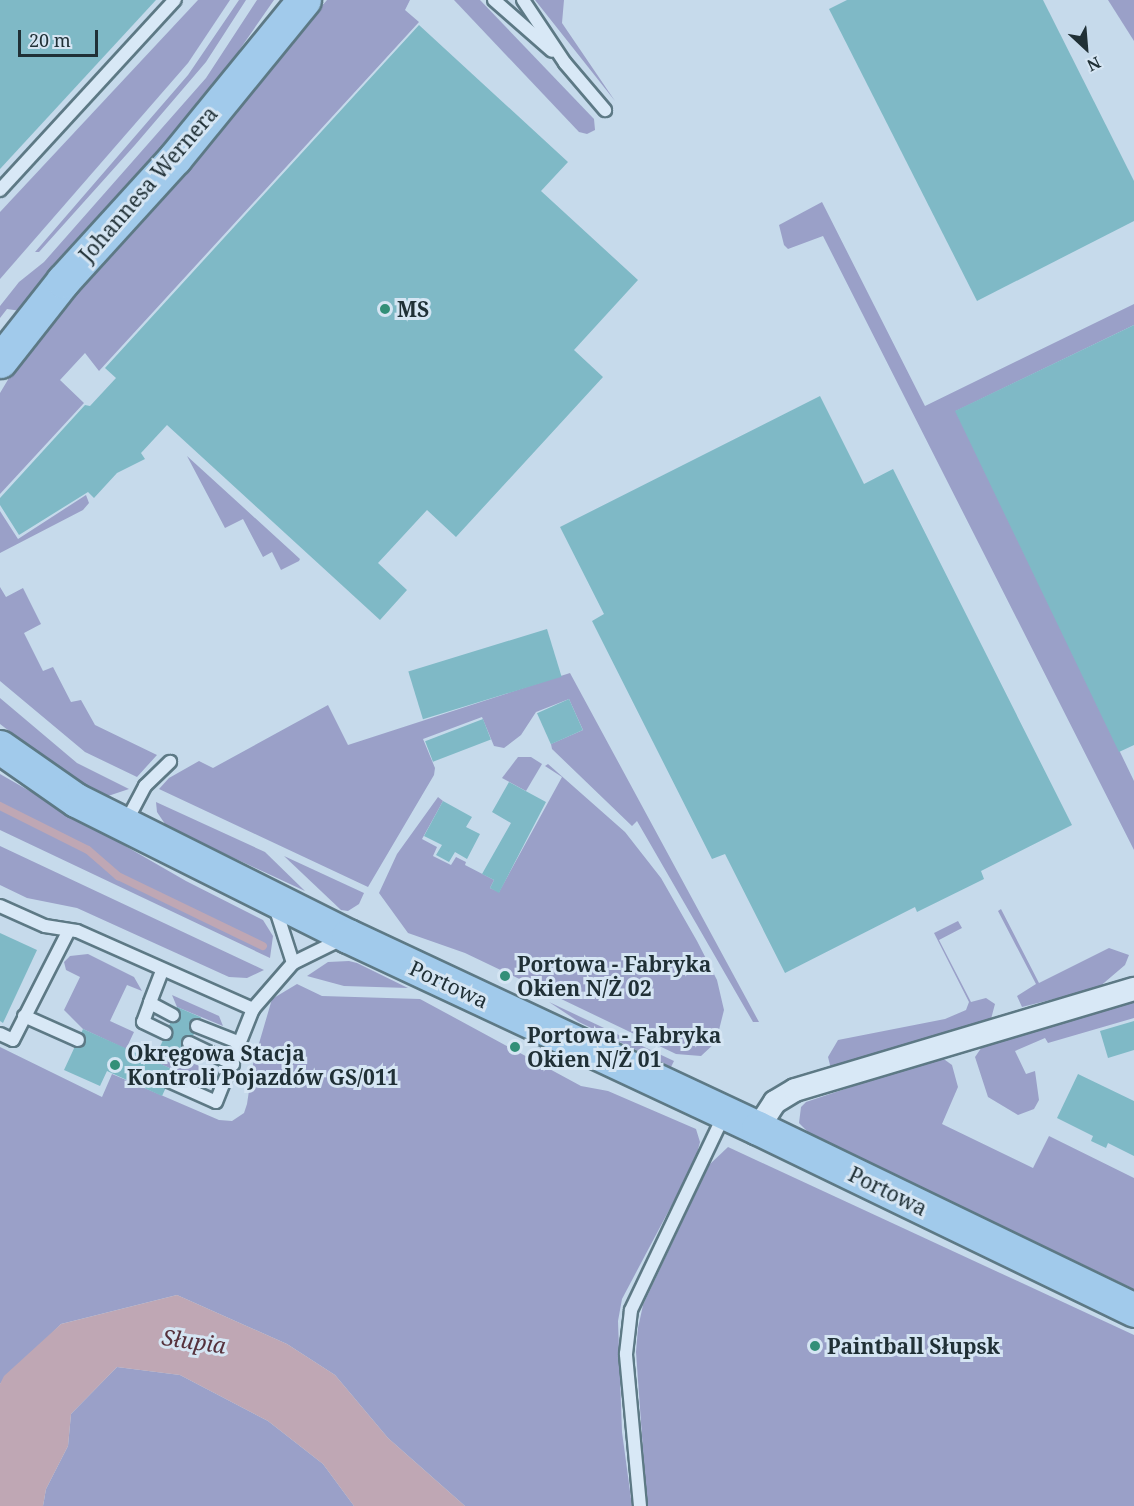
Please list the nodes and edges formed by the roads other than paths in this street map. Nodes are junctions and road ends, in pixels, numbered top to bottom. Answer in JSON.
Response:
{"nodes":[{"id":1,"x":175,"y":0,"type":"edge"},
{"id":2,"x":494,"y":0,"type":"edge"},
{"id":3,"x":523,"y":0,"type":"edge"},
{"id":4,"x":299,"y":2,"type":"edge"},
{"id":5,"x":565,"y":63,"type":"junction"},
{"id":6,"x":605,"y":110,"type":"dead end"},
{"id":7,"x":0,"y":190,"type":"edge"},
{"id":8,"x":0,"y":361,"type":"edge"},
{"id":9,"x":0,"y":747,"type":"edge"},
{"id":10,"x":170,"y":762,"type":"dead end"},
{"id":11,"x":124,"y":825,"type":"junction"},
{"id":12,"x":271,"y":898,"type":"junction"},
{"id":13,"x":0,"y":906,"type":"edge"},
{"id":14,"x":69,"y":930,"type":"junction"},
{"id":15,"x":348,"y":936,"type":"junction"},
{"id":16,"x":293,"y":963,"type":"junction"},
{"id":17,"x":162,"y":971,"type":"junction"},
{"id":18,"x":1134,"y":989,"type":"edge"},
{"id":19,"x":150,"y":1003,"type":"junction"},
{"id":20,"x":253,"y":1008,"type":"junction"},
{"id":21,"x":173,"y":1015,"type":"dead end"},
{"id":22,"x":24,"y":1016,"type":"junction"},
{"id":23,"x":197,"y":1026,"type":"dead end"},
{"id":24,"x":166,"y":1032,"type":"dead end"},
{"id":25,"x":0,"y":1034,"type":"edge"},
{"id":26,"x":78,"y":1040,"type":"dead end"},
{"id":27,"x":189,"y":1043,"type":"dead end"},
{"id":28,"x":240,"y":1043,"type":"junction"},
{"id":29,"x":233,"y":1064,"type":"junction"},
{"id":30,"x":169,"y":1081,"type":"dead end"},
{"id":31,"x":725,"y":1112,"type":"junction"},
{"id":32,"x":758,"y":1128,"type":"junction"},
{"id":33,"x":1134,"y":1310,"type":"edge"},
{"id":34,"x":640,"y":1506,"type":"edge"}],
"edges":[{"from":1,"to":7,"type":"lane"},
{"from":2,"to":5,"type":"lane"},
{"from":3,"to":5,"type":"lane"},
{"from":4,"to":8,"type":"main road","name":"Johannesa Wernera"},
{"from":5,"to":6,"type":"lane"},
{"from":9,"to":11,"type":"main road","name":"Portowa"},
{"from":10,"to":11,"type":"lane"},
{"from":11,"to":12,"type":"main road","name":"Portowa"},
{"from":12,"to":15,"type":"main road","name":"Portowa"},
{"from":12,"to":16,"type":"lane"},
{"from":13,"to":14,"type":"lane"},
{"from":14,"to":17,"type":"lane"},
{"from":14,"to":22,"type":"lane"},
{"from":15,"to":16,"type":"lane"},
{"from":15,"to":31,"type":"main road","name":"Portowa"},
{"from":16,"to":20,"type":"lane"},
{"from":17,"to":19,"type":"lane"},
{"from":17,"to":20,"type":"lane"},
{"from":18,"to":32,"type":"street"},
{"from":19,"to":21,"type":"lane"},
{"from":19,"to":24,"type":"lane"},
{"from":20,"to":28,"type":"lane"},
{"from":22,"to":25,"type":"lane"},
{"from":22,"to":26,"type":"lane"},
{"from":23,"to":28,"type":"lane"},
{"from":27,"to":29,"type":"lane"},
{"from":28,"to":29,"type":"lane"},
{"from":29,"to":30,"type":"lane"},
{"from":31,"to":32,"type":"main road","name":"Portowa"},
{"from":31,"to":34,"type":"lane"},
{"from":32,"to":33,"type":"main road","name":"Portowa"}]}
